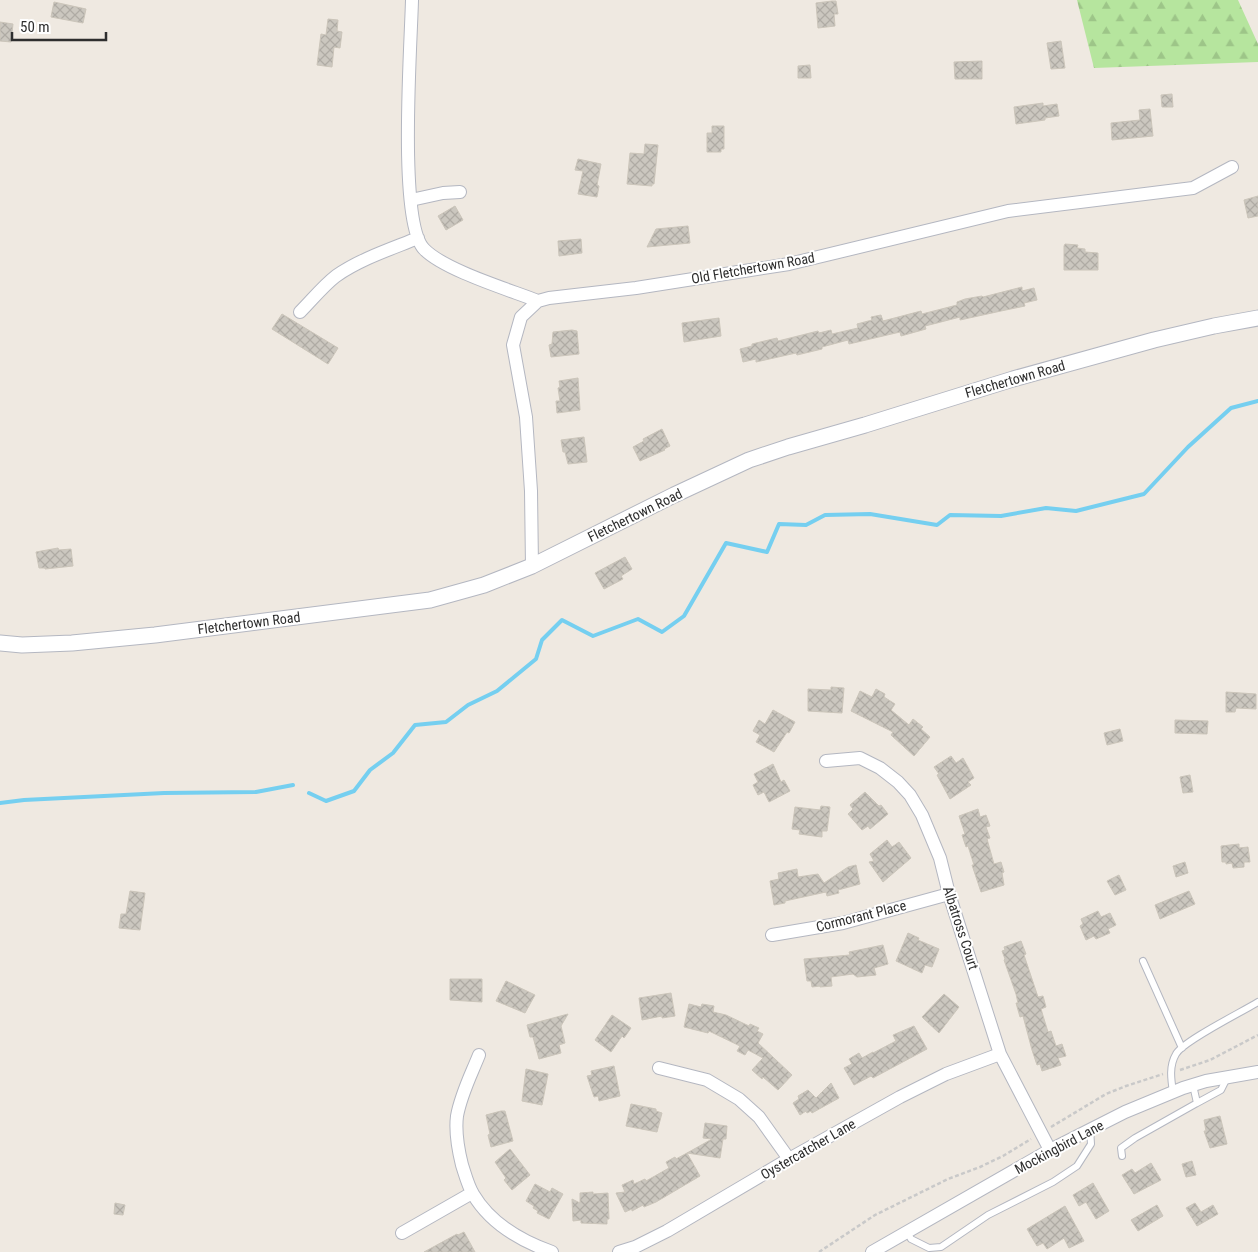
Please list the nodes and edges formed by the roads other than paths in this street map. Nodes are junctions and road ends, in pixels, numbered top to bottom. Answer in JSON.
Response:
{"nodes":[{"id":1,"x":412,"y":0,"type":"edge"},
{"id":2,"x":1232,"y":167,"type":"dead end"},
{"id":3,"x":460,"y":192,"type":"dead end"},
{"id":4,"x":411,"y":200,"type":"junction"},
{"id":5,"x":418,"y":238,"type":"junction"},
{"id":6,"x":538,"y":301,"type":"junction"},
{"id":7,"x":300,"y":312,"type":"dead end"},
{"id":8,"x":1258,"y":318,"type":"edge"},
{"id":9,"x":532,"y":566,"type":"junction"},
{"id":10,"x":0,"y":643,"type":"edge"},
{"id":11,"x":826,"y":761,"type":"dead end"},
{"id":12,"x":949,"y":894,"type":"junction"},
{"id":13,"x":772,"y":935,"type":"dead end"},
{"id":14,"x":1143,"y":961,"type":"dead end"},
{"id":15,"x":1258,"y":1002,"type":"edge"},
{"id":16,"x":1182,"y":1048,"type":"junction"},
{"id":17,"x":1000,"y":1054,"type":"junction"},
{"id":18,"x":479,"y":1055,"type":"dead end"},
{"id":19,"x":659,"y":1068,"type":"dead end"},
{"id":20,"x":1258,"y":1072,"type":"edge"},
{"id":21,"x":1226,"y":1078,"type":"junction"},
{"id":22,"x":1193,"y":1085,"type":"junction"},
{"id":23,"x":1173,"y":1092,"type":"junction"},
{"id":24,"x":1197,"y":1103,"type":"junction"},
{"id":25,"x":1090,"y":1129,"type":"junction"},
{"id":26,"x":1050,"y":1150,"type":"junction"},
{"id":27,"x":1122,"y":1156,"type":"dead end"},
{"id":28,"x":788,"y":1159,"type":"junction"},
{"id":29,"x":472,"y":1194,"type":"junction"},
{"id":30,"x":907,"y":1232,"type":"junction"},
{"id":31,"x":402,"y":1233,"type":"dead end"},
{"id":32,"x":552,"y":1252,"type":"edge"},
{"id":33,"x":619,"y":1252,"type":"edge"},
{"id":34,"x":872,"y":1252,"type":"edge"}],
"edges":[{"from":1,"to":4,"type":"street"},
{"from":2,"to":6,"type":"street","name":"Old Fletchertown Road"},
{"from":3,"to":4,"type":"street"},
{"from":4,"to":5,"type":"street"},
{"from":5,"to":6,"type":"street"},
{"from":5,"to":7,"type":"street"},
{"from":6,"to":9,"type":"street"},
{"from":8,"to":9,"type":"street","name":"Fletchertown Road"},
{"from":9,"to":10,"type":"street","name":"Fletchertown Road"},
{"from":11,"to":12,"type":"street","name":"Albatross Court"},
{"from":12,"to":13,"type":"street","name":"Cormorant Place"},
{"from":12,"to":17,"type":"street","name":"Albatross Court"},
{"from":14,"to":16,"type":"lane"},
{"from":15,"to":16,"type":"lane"},
{"from":16,"to":23,"type":"lane"},
{"from":17,"to":26,"type":"street","name":"Albatross Court"},
{"from":17,"to":28,"type":"street","name":"Oystercatcher Lane"},
{"from":18,"to":29,"type":"street"},
{"from":19,"to":28,"type":"street"},
{"from":20,"to":21,"type":"street","name":"Mockingbird Lane"},
{"from":21,"to":22,"type":"street","name":"Mockingbird Lane"},
{"from":21,"to":24,"type":"lane"},
{"from":22,"to":23,"type":"street","name":"Mockingbird Lane"},
{"from":22,"to":24,"type":"lane"},
{"from":23,"to":25,"type":"street","name":"Mockingbird Lane"},
{"from":24,"to":27,"type":"lane"},
{"from":25,"to":26,"type":"street","name":"Mockingbird Lane"},
{"from":25,"to":30,"type":"lane"},
{"from":26,"to":30,"type":"street","name":"Mockingbird Lane"},
{"from":28,"to":33,"type":"street","name":"Oystercatcher Lane"},
{"from":29,"to":31,"type":"street"},
{"from":29,"to":32,"type":"street"},
{"from":30,"to":34,"type":"street","name":"Mockingbird Lane"}]}
